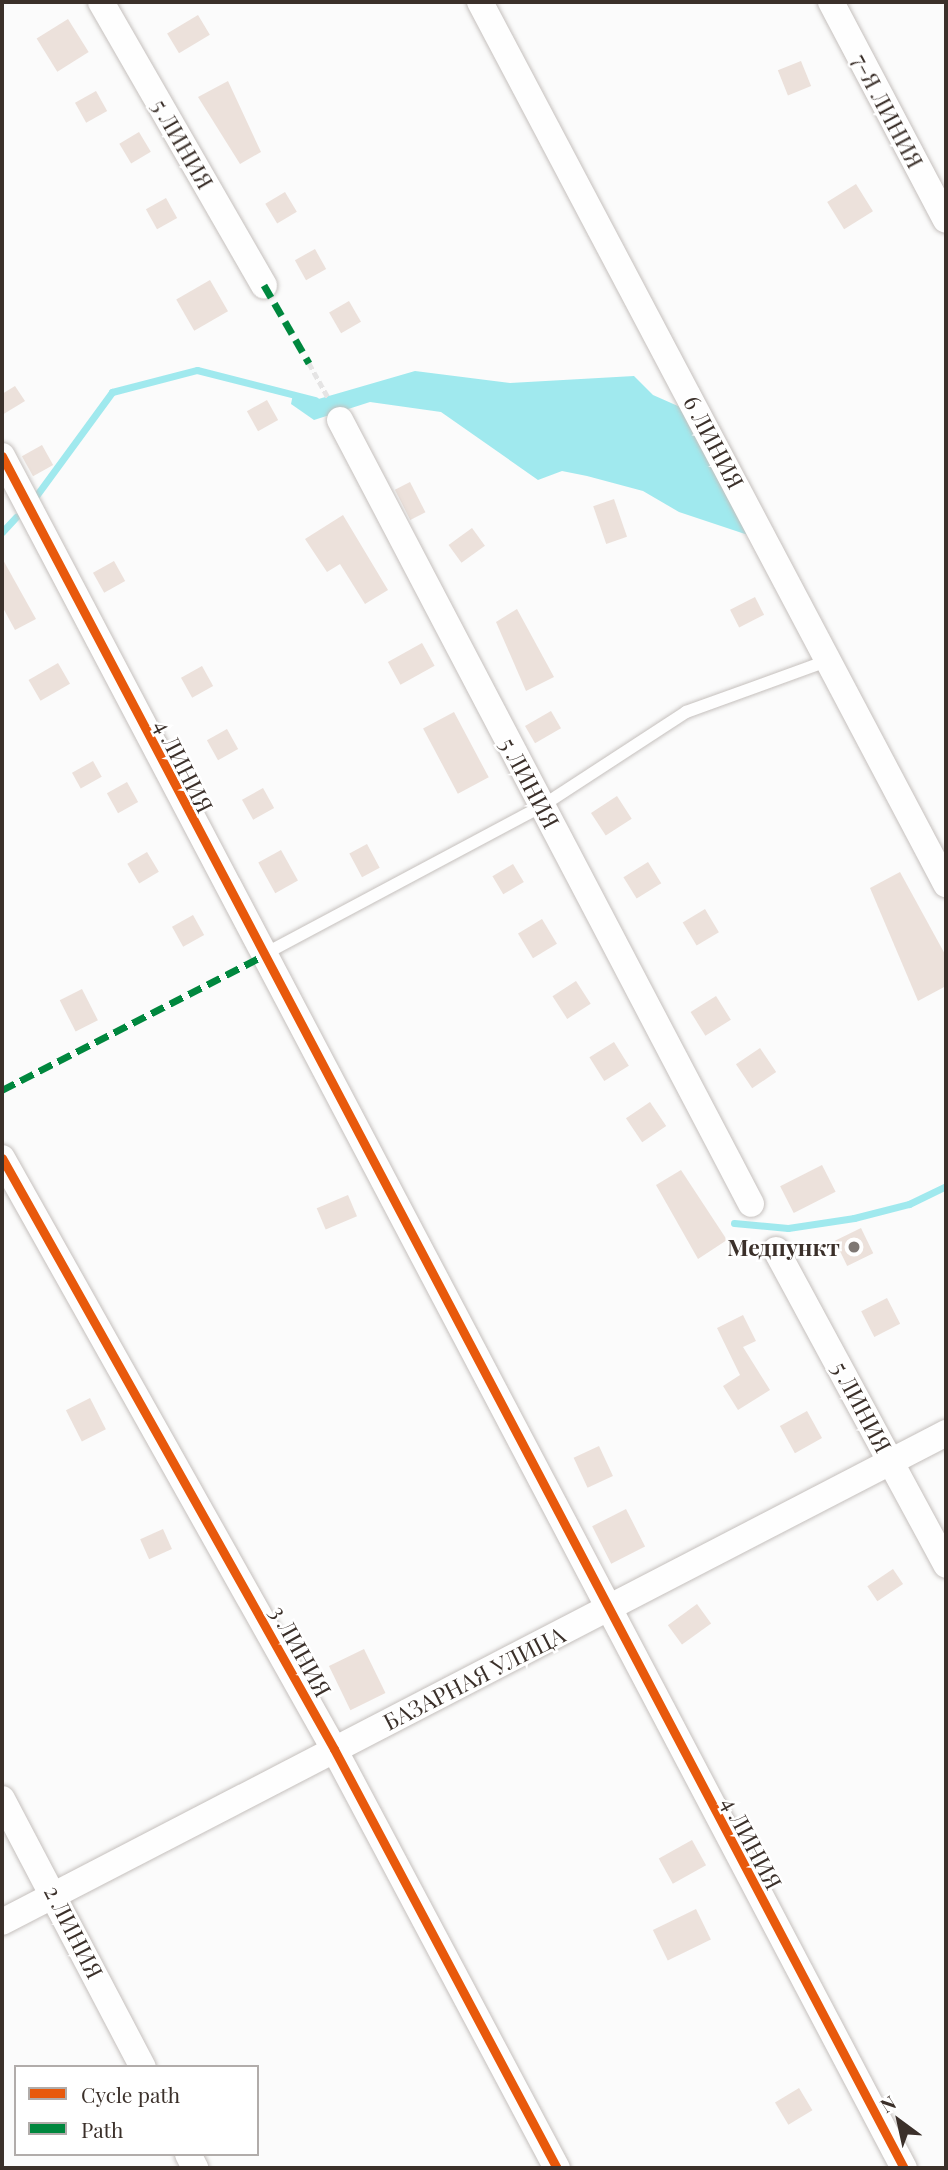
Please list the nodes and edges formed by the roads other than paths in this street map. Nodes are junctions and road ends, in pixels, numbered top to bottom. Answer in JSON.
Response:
{"nodes":[{"id":1,"x":101,"y":2,"type":"edge"},
{"id":2,"x":480,"y":2,"type":"edge"},
{"id":3,"x":831,"y":2,"type":"edge"},
{"id":4,"x":946,"y":220,"type":"edge"},
{"id":5,"x":264,"y":285,"type":"dead end"},
{"id":6,"x":340,"y":420,"type":"road end"},
{"id":7,"x":2,"y":456,"type":"edge"},
{"id":8,"x":830,"y":660,"type":"junction"},
{"id":9,"x":542,"y":806,"type":"junction"},
{"id":10,"x":942,"y":867,"type":"edge"},
{"id":11,"x":261,"y":957,"type":"junction"},
{"id":12,"x":2,"y":1158,"type":"edge"},
{"id":13,"x":751,"y":1204,"type":"dead end"},
{"id":14,"x":776,"y":1250,"type":"dead end"},
{"id":15,"x":946,"y":1433,"type":"edge"},
{"id":16,"x":892,"y":1463,"type":"junction"},
{"id":17,"x":946,"y":1565,"type":"edge"},
{"id":18,"x":606,"y":1612,"type":"junction"},
{"id":19,"x":334,"y":1749,"type":"junction"},
{"id":20,"x":2,"y":1799,"type":"edge"},
{"id":21,"x":54,"y":1894,"type":"junction"},
{"id":22,"x":2,"y":1922,"type":"edge"},
{"id":23,"x":142,"y":2065,"type":"edge"},
{"id":24,"x":557,"y":2168,"type":"edge"},
{"id":25,"x":904,"y":2168,"type":"edge"}],
"edges":[{"from":1,"to":5,"type":"street","name":"5 ЛИНИЯ"},
{"from":2,"to":8,"type":"street","name":"6 ЛИНИЯ"},
{"from":3,"to":4,"type":"street","name":"7-Я ЛИНИЯ"},
{"from":6,"to":9,"type":"street","name":"5 ЛИНИЯ"},
{"from":7,"to":11,"type":"street","name":"4 ЛИНИЯ"},
{"from":8,"to":9,"type":"lane"},
{"from":8,"to":10,"type":"street","name":"6 ЛИНИЯ"},
{"from":9,"to":11,"type":"lane"},
{"from":9,"to":13,"type":"street","name":"5 ЛИНИЯ"},
{"from":11,"to":18,"type":"street","name":"4 ЛИНИЯ"},
{"from":12,"to":19,"type":"street","name":"3 ЛИНИЯ"},
{"from":14,"to":16,"type":"street","name":"5 ЛИНИЯ"},
{"from":15,"to":16,"type":"street","name":"БАЗАРНАЯ УЛИЦА"},
{"from":16,"to":17,"type":"street","name":"5 ЛИНИЯ"},
{"from":16,"to":18,"type":"street","name":"БАЗАРНАЯ УЛИЦА"},
{"from":18,"to":19,"type":"street","name":"БАЗАРНАЯ УЛИЦА"},
{"from":18,"to":25,"type":"street","name":"4 ЛИНИЯ"},
{"from":19,"to":21,"type":"street","name":"БАЗАРНАЯ УЛИЦА"},
{"from":19,"to":24,"type":"street","name":"3 ЛИНИЯ"},
{"from":20,"to":21,"type":"street","name":"2 ЛИНИЯ"},
{"from":21,"to":22,"type":"street","name":"БАЗАРНАЯ УЛИЦА"},
{"from":21,"to":23,"type":"street","name":"2 ЛИНИЯ"}]}
